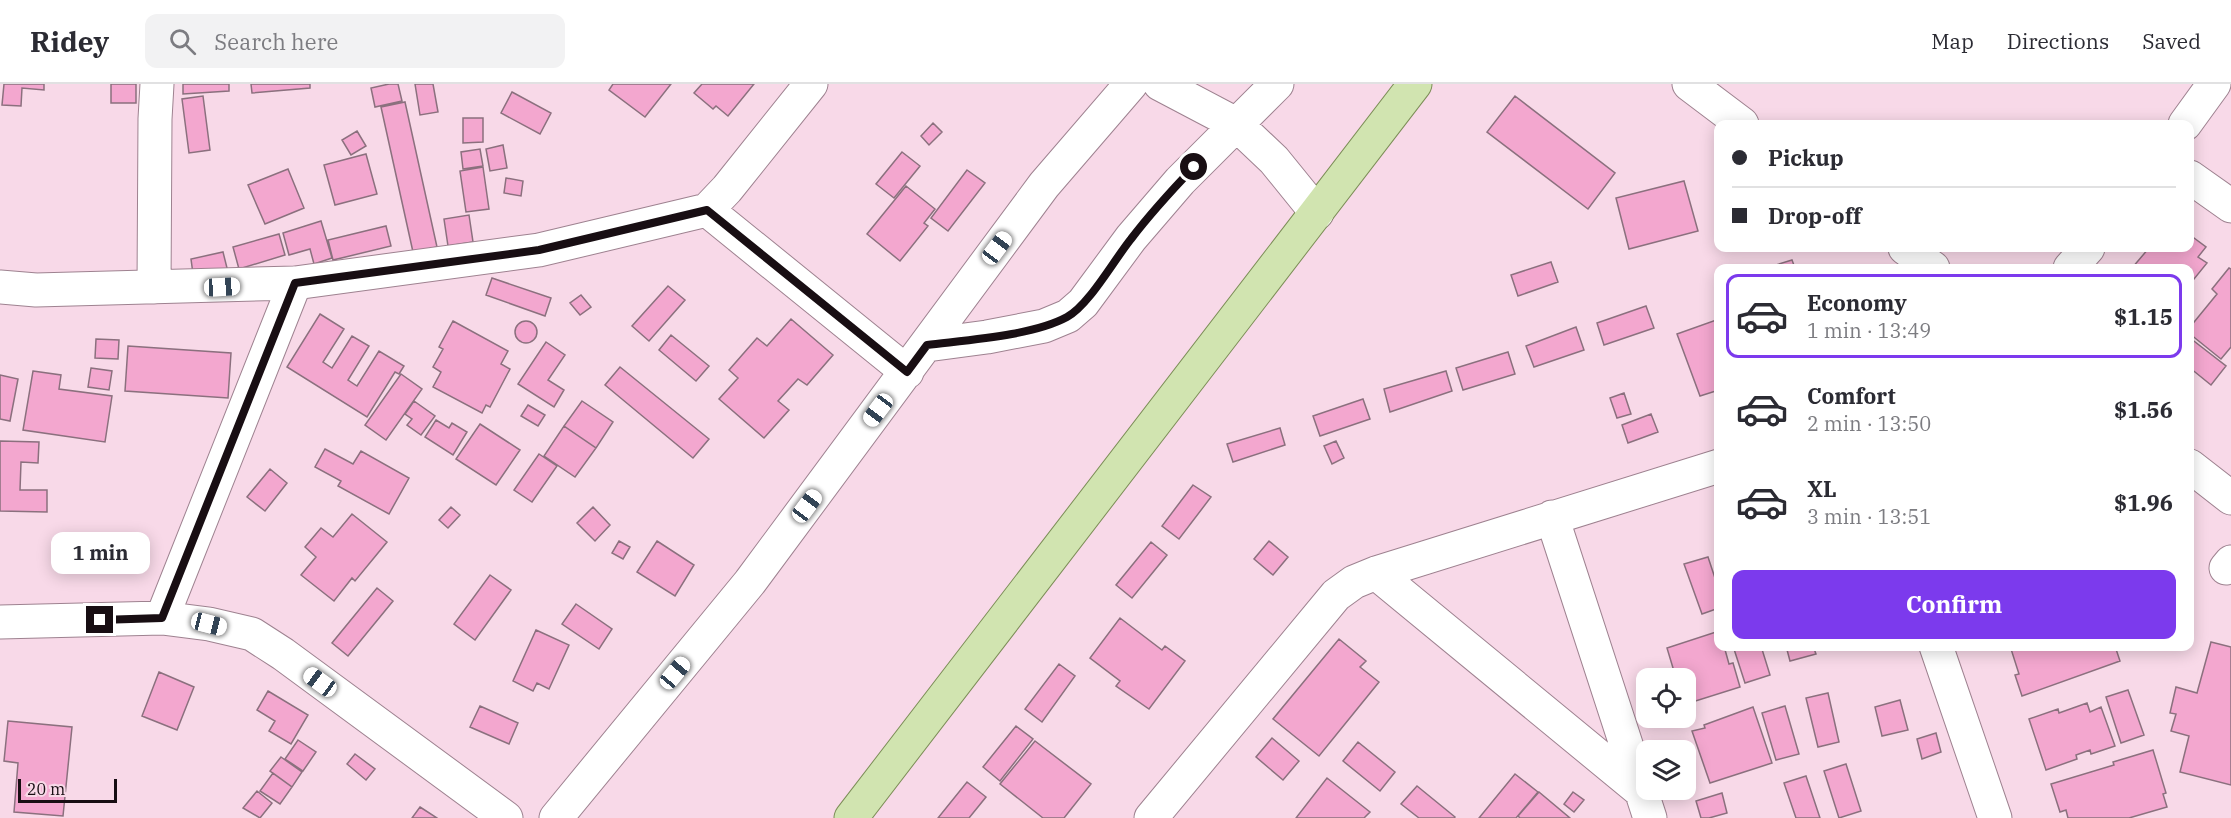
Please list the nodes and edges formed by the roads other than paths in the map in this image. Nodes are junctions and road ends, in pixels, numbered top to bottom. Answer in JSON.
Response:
{"nodes":[{"id":1,"x":157,"y":84,"type":"edge"},
{"id":2,"x":811,"y":84,"type":"edge"},
{"id":3,"x":1131,"y":84,"type":"edge"},
{"id":4,"x":1160,"y":84,"type":"edge"},
{"id":5,"x":1276,"y":84,"type":"edge"},
{"id":6,"x":1415,"y":84,"type":"edge"},
{"id":7,"x":1689,"y":84,"type":"edge"},
{"id":8,"x":2214,"y":84,"type":"edge"},
{"id":9,"x":1737,"y":120,"type":"edge"},
{"id":10,"x":2188,"y":120,"type":"edge"},
{"id":11,"x":1236,"y":124,"type":"junction"},
{"id":12,"x":2194,"y":180,"type":"edge"},
{"id":13,"x":2231,"y":206,"type":"edge"},
{"id":14,"x":707,"y":210,"type":"junction"},
{"id":15,"x":1317,"y":213,"type":"junction"},
{"id":16,"x":1911,"y":252,"type":"edge"},
{"id":17,"x":2084,"y":252,"type":"edge"},
{"id":18,"x":1927,"y":264,"type":"edge"},
{"id":19,"x":2074,"y":264,"type":"edge"},
{"id":20,"x":295,"y":283,"type":"junction"},
{"id":21,"x":0,"y":287,"type":"edge"},
{"id":22,"x":154,"y":287,"type":"junction"},
{"id":23,"x":927,"y":345,"type":"junction"},
{"id":24,"x":907,"y":372,"type":"junction"},
{"id":25,"x":1714,"y":468,"type":"edge"},
{"id":26,"x":2194,"y":469,"type":"edge"},
{"id":27,"x":2231,"y":498,"type":"edge"},
{"id":28,"x":1552,"y":517,"type":"junction"},
{"id":29,"x":1376,"y":573,"type":"junction"},
{"id":30,"x":162,"y":618,"type":"junction"},
{"id":31,"x":0,"y":622,"type":"edge"},
{"id":32,"x":1938,"y":651,"type":"edge"},
{"id":33,"x":1646,"y":805,"type":"edge"},
{"id":34,"x":506,"y":818,"type":"edge"},
{"id":35,"x":556,"y":818,"type":"edge"},
{"id":36,"x":851,"y":818,"type":"edge"},
{"id":37,"x":1151,"y":818,"type":"edge"},
{"id":38,"x":1995,"y":818,"type":"edge"}],
"edges":[{"from":1,"to":22,"type":"street"},
{"from":2,"to":14,"type":"street"},
{"from":3,"to":23,"type":"street"},
{"from":4,"to":11,"type":"street"},
{"from":5,"to":11,"type":"street"},
{"from":6,"to":15,"type":"main road"},
{"from":7,"to":9,"type":"street"},
{"from":8,"to":10,"type":"street"},
{"from":11,"to":15,"type":"street"},
{"from":11,"to":23,"type":"street"},
{"from":12,"to":13,"type":"street"},
{"from":14,"to":20,"type":"street"},
{"from":14,"to":24,"type":"street"},
{"from":15,"to":36,"type":"main road"},
{"from":16,"to":18,"type":"street"},
{"from":17,"to":19,"type":"street"},
{"from":20,"to":22,"type":"street"},
{"from":20,"to":30,"type":"street"},
{"from":21,"to":22,"type":"street"},
{"from":23,"to":24,"type":"street"},
{"from":24,"to":35,"type":"street"},
{"from":25,"to":28,"type":"street"},
{"from":26,"to":27,"type":"street"},
{"from":28,"to":29,"type":"street"},
{"from":28,"to":33,"type":"street"},
{"from":29,"to":33,"type":"street"},
{"from":29,"to":37,"type":"street"},
{"from":30,"to":31,"type":"street"},
{"from":30,"to":34,"type":"street"},
{"from":32,"to":38,"type":"street"}]}
